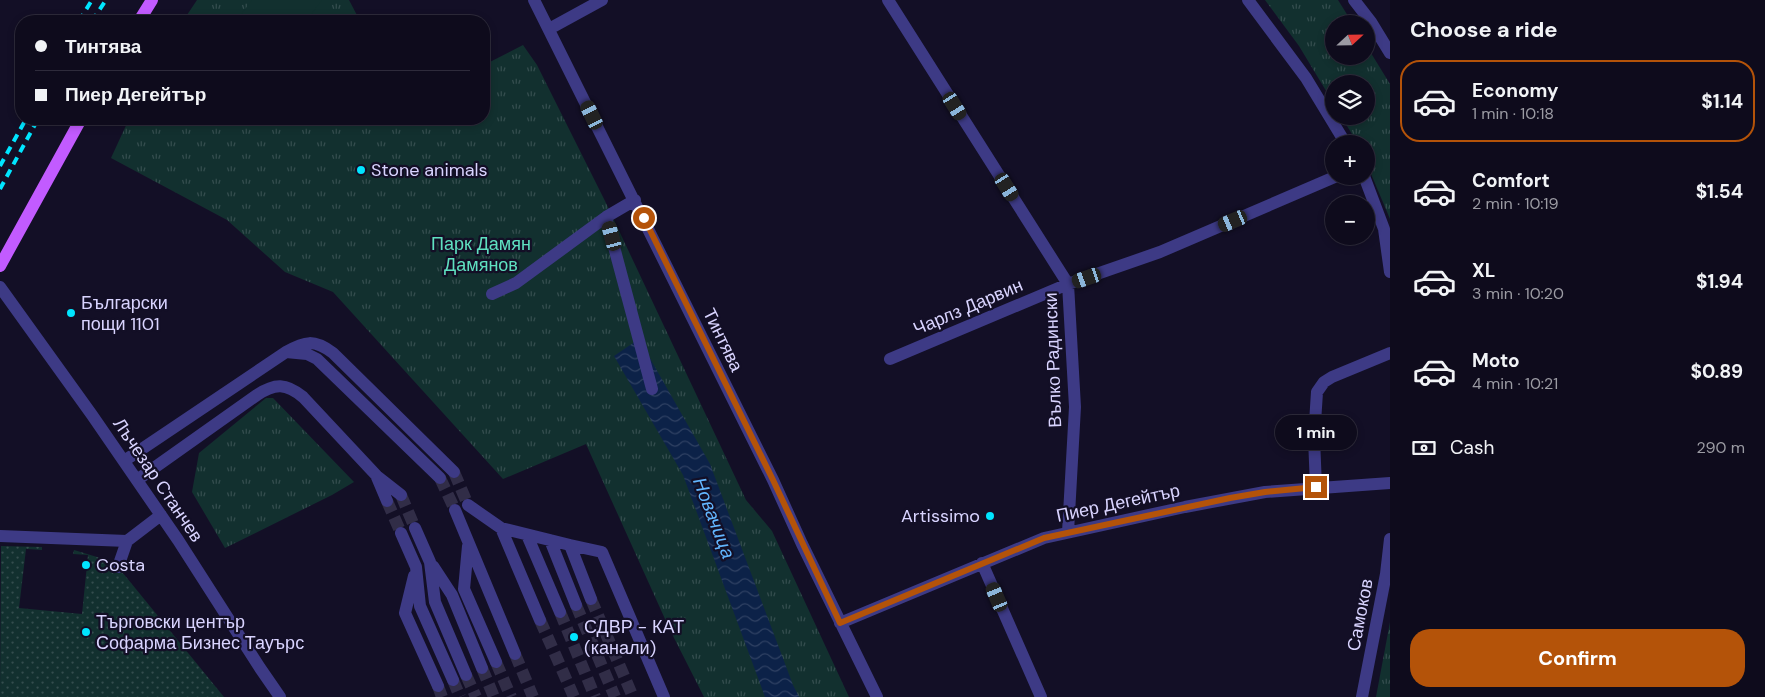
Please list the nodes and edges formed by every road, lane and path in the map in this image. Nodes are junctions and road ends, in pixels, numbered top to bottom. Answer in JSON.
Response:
{"nodes":[{"id":1,"x":152,"y":0,"type":"edge"},
{"id":2,"x":534,"y":0,"type":"edge"},
{"id":3,"x":602,"y":0,"type":"edge"},
{"id":4,"x":888,"y":0,"type":"edge"},
{"id":5,"x":1248,"y":0,"type":"edge"},
{"id":6,"x":1354,"y":0,"type":"edge"},
{"id":7,"x":143,"y":15,"type":"edge"},
{"id":8,"x":549,"y":29,"type":"junction"},
{"id":9,"x":1390,"y":53,"type":"edge"},
{"id":10,"x":78,"y":125,"type":"edge"},
{"id":11,"x":1341,"y":135,"type":"edge"},
{"id":12,"x":1325,"y":181,"type":"edge"},
{"id":13,"x":1367,"y":185,"type":"edge"},
{"id":14,"x":635,"y":200,"type":"junction"},
{"id":15,"x":606,"y":216,"type":"junction"},
{"id":16,"x":0,"y":266,"type":"edge"},
{"id":17,"x":1390,"y":272,"type":"edge"},
{"id":18,"x":1068,"y":284,"type":"junction"},
{"id":19,"x":0,"y":287,"type":"edge"},
{"id":20,"x":492,"y":294,"type":"dead end"},
{"id":21,"x":286,"y":352,"type":"junction"},
{"id":22,"x":1390,"y":353,"type":"edge"},
{"id":23,"x":890,"y":359,"type":"dead end"},
{"id":24,"x":652,"y":389,"type":"dead end"},
{"id":25,"x":124,"y":461,"type":"junction"},
{"id":26,"x":454,"y":472,"type":"tunnel mouth"},
{"id":27,"x":376,"y":476,"type":"junction"},
{"id":28,"x":440,"y":478,"type":"tunnel mouth"},
{"id":29,"x":137,"y":480,"type":"junction"},
{"id":30,"x":1390,"y":482,"type":"edge"},
{"id":31,"x":1316,"y":487,"type":"junction"},
{"id":32,"x":401,"y":495,"type":"tunnel mouth"},
{"id":33,"x":387,"y":501,"type":"tunnel mouth"},
{"id":34,"x":468,"y":505,"type":"tunnel mouth"},
{"id":35,"x":455,"y":510,"type":"tunnel mouth"},
{"id":36,"x":161,"y":515,"type":"junction"},
{"id":37,"x":415,"y":528,"type":"tunnel mouth"},
{"id":38,"x":502,"y":528,"type":"junction"},
{"id":39,"x":1068,"y":532,"type":"junction"},
{"id":40,"x":401,"y":533,"type":"tunnel mouth"},
{"id":41,"x":527,"y":535,"type":"junction"},
{"id":42,"x":0,"y":536,"type":"edge"},
{"id":43,"x":1390,"y":539,"type":"edge"},
{"id":44,"x":550,"y":540,"type":"junction"},
{"id":45,"x":127,"y":541,"type":"junction"},
{"id":46,"x":468,"y":544,"type":"junction"},
{"id":47,"x":570,"y":545,"type":"junction"},
{"id":48,"x":430,"y":562,"type":"junction"},
{"id":49,"x":982,"y":563,"type":"junction"},
{"id":50,"x":118,"y":567,"type":"dead end"},
{"id":51,"x":416,"y":567,"type":"junction"},
{"id":52,"x":591,"y":599,"type":"tunnel mouth"},
{"id":53,"x":576,"y":605,"type":"tunnel mouth"},
{"id":54,"x":560,"y":612,"type":"tunnel mouth"},
{"id":55,"x":540,"y":620,"type":"tunnel mouth"},
{"id":56,"x":840,"y":623,"type":"junction"},
{"id":57,"x":516,"y":654,"type":"tunnel mouth"},
{"id":58,"x":496,"y":662,"type":"tunnel mouth"},
{"id":59,"x":482,"y":668,"type":"tunnel mouth"},
{"id":60,"x":466,"y":675,"type":"tunnel mouth"},
{"id":61,"x":453,"y":680,"type":"tunnel mouth"},
{"id":62,"x":438,"y":686,"type":"tunnel mouth"},
{"id":63,"x":280,"y":697,"type":"edge"},
{"id":64,"x":664,"y":697,"type":"edge"},
{"id":65,"x":877,"y":697,"type":"edge"},
{"id":66,"x":1041,"y":697,"type":"edge"},
{"id":67,"x":1362,"y":697,"type":"edge"}],
"edges":[{"from":1,"to":7,"type":"main road"},
{"from":2,"to":8,"type":"street","name":"Тинтява"},
{"from":3,"to":8,"type":"street"},
{"from":4,"to":18,"type":"street","name":"Вълко Радински"},
{"from":5,"to":11,"type":"street"},
{"from":6,"to":9,"type":"street"},
{"from":8,"to":14,"type":"street","name":"Тинтява"},
{"from":10,"to":16,"type":"main road"},
{"from":12,"to":18,"type":"street","name":"Чарлз Дарвин"},
{"from":13,"to":17,"type":"street"},
{"from":14,"to":15,"type":"street"},
{"from":14,"to":56,"type":"street","name":"Тинтява"},
{"from":15,"to":20,"type":"street"},
{"from":15,"to":24,"type":"street"},
{"from":18,"to":23,"type":"street","name":"Чарлз Дарвин"},
{"from":18,"to":39,"type":"street","name":"Вълко Радински"},
{"from":19,"to":25,"type":"street","name":"Лъчезар Станчев"},
{"from":21,"to":25,"type":"street"},
{"from":21,"to":26,"type":"street"},
{"from":21,"to":28,"type":"street"},
{"from":22,"to":31,"type":"street"},
{"from":25,"to":29,"type":"street","name":"Лъчезар Станчев"},
{"from":27,"to":29,"type":"street"},
{"from":27,"to":32,"type":"street"},
{"from":27,"to":33,"type":"street"},
{"from":29,"to":36,"type":"street","name":"Лъчезар Станчев"},
{"from":30,"to":31,"type":"street","name":"Пиер Дегейтър"},
{"from":31,"to":39,"type":"street","name":"Пиер Дегейтър"},
{"from":34,"to":38,"type":"street"},
{"from":35,"to":46,"type":"street"},
{"from":36,"to":45,"type":"street"},
{"from":36,"to":63,"type":"street","name":"Лъчезар Станчев"},
{"from":37,"to":48,"type":"street"},
{"from":38,"to":41,"type":"street"},
{"from":38,"to":55,"type":"street"},
{"from":39,"to":49,"type":"street","name":"Пиер Дегейтър"},
{"from":40,"to":51,"type":"street"},
{"from":41,"to":44,"type":"street"},
{"from":41,"to":54,"type":"street"},
{"from":42,"to":45,"type":"street"},
{"from":43,"to":67,"type":"street","name":"Самоков"},
{"from":44,"to":47,"type":"street"},
{"from":44,"to":53,"type":"street"},
{"from":45,"to":50,"type":"street"},
{"from":46,"to":57,"type":"street"},
{"from":46,"to":58,"type":"street"},
{"from":47,"to":52,"type":"street"},
{"from":47,"to":64,"type":"street"},
{"from":48,"to":59,"type":"street"},
{"from":48,"to":60,"type":"street"},
{"from":49,"to":56,"type":"street","name":"Пиер Дегейтър"},
{"from":49,"to":66,"type":"street"},
{"from":51,"to":61,"type":"street"},
{"from":51,"to":62,"type":"street"},
{"from":56,"to":65,"type":"street","name":"Тинтява"}]}
